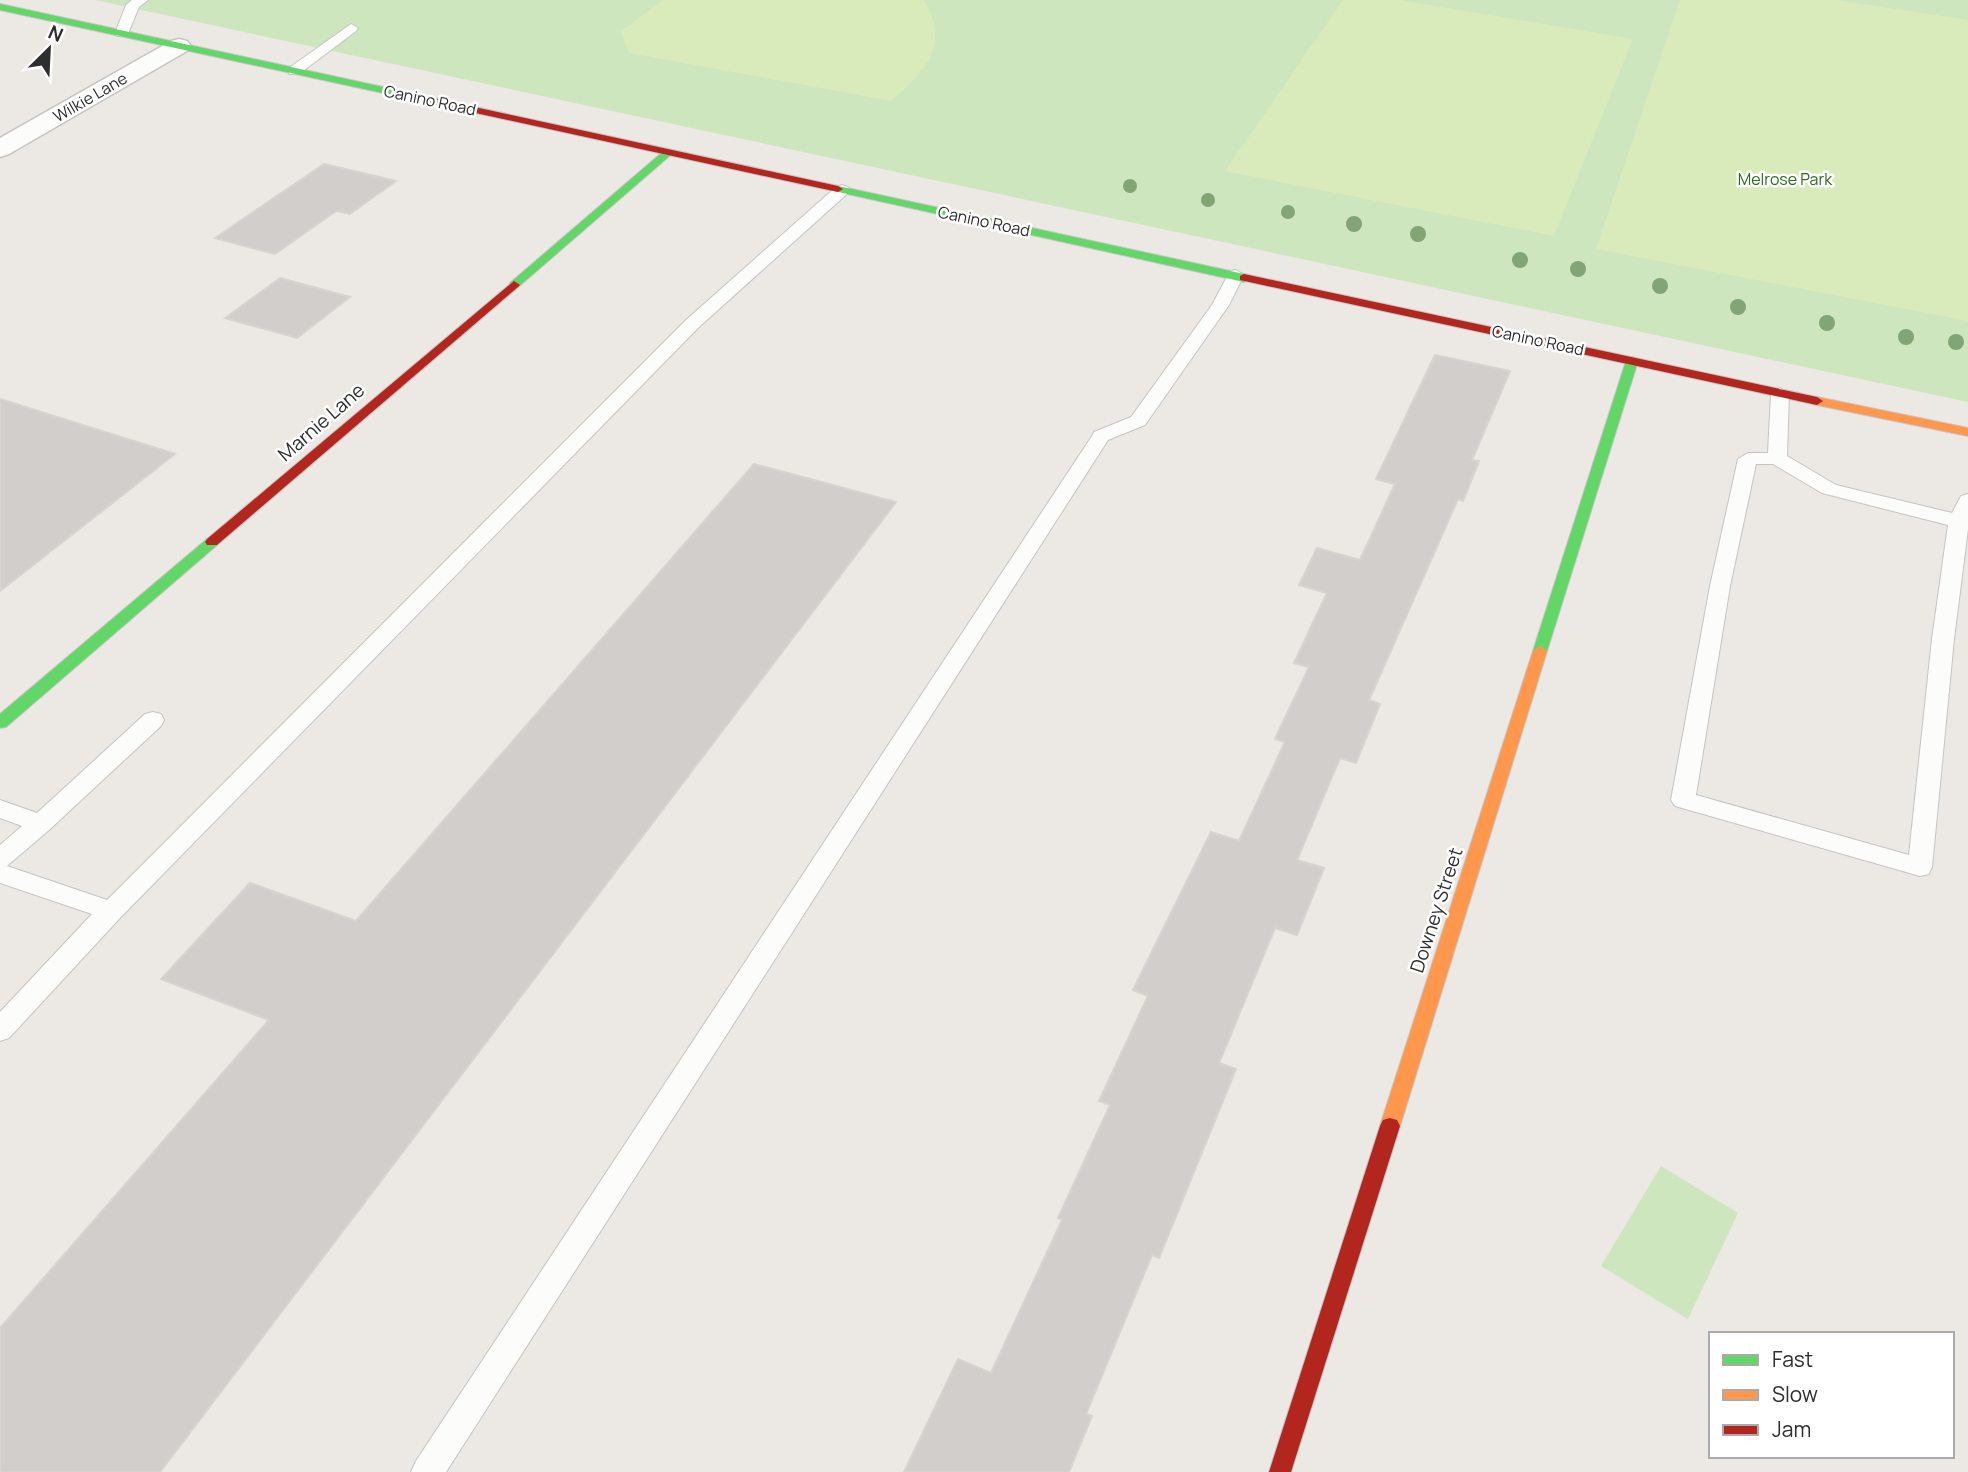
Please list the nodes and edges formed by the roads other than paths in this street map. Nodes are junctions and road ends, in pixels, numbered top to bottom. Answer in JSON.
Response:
{"nodes":[{"id":1,"x":141,"y":0,"type":"edge"},
{"id":2,"x":0,"y":6,"type":"edge"},
{"id":3,"x":351,"y":28,"type":"dead end"},
{"id":4,"x":122,"y":33,"type":"junction"},
{"id":5,"x":179,"y":46,"type":"junction"},
{"id":6,"x":294,"y":71,"type":"junction"},
{"id":7,"x":0,"y":149,"type":"edge"},
{"id":8,"x":669,"y":152,"type":"junction"},
{"id":9,"x":842,"y":190,"type":"junction"},
{"id":10,"x":1236,"y":275,"type":"junction"},
{"id":11,"x":1632,"y":361,"type":"junction"},
{"id":12,"x":1780,"y":394,"type":"junction"},
{"id":13,"x":1968,"y":432,"type":"edge"},
{"id":14,"x":1777,"y":458,"type":"junction"},
{"id":15,"x":1964,"y":510,"type":"edge"},
{"id":16,"x":153,"y":720,"type":"dead end"},
{"id":17,"x":0,"y":723,"type":"edge"},
{"id":18,"x":0,"y":809,"type":"edge"},
{"id":19,"x":41,"y":824,"type":"junction"},
{"id":20,"x":0,"y":859,"type":"edge"},
{"id":21,"x":0,"y":873,"type":"edge"},
{"id":22,"x":111,"y":911,"type":"junction"},
{"id":23,"x":0,"y":1030,"type":"edge"},
{"id":24,"x":427,"y":1472,"type":"edge"},
{"id":25,"x":1280,"y":1472,"type":"edge"}],
"edges":[{"from":1,"to":4,"type":"lane"},
{"from":2,"to":4,"type":"street","name":"Canino Road"},
{"from":3,"to":6,"type":"lane"},
{"from":4,"to":5,"type":"street","name":"Canino Road"},
{"from":5,"to":6,"type":"street","name":"Canino Road"},
{"from":5,"to":7,"type":"street","name":"Wilkie Lane"},
{"from":6,"to":8,"type":"street","name":"Canino Road"},
{"from":8,"to":9,"type":"street","name":"Canino Road"},
{"from":8,"to":17,"type":"street","name":"Marnie Lane"},
{"from":9,"to":10,"type":"street","name":"Canino Road"},
{"from":9,"to":22,"type":"lane"},
{"from":10,"to":11,"type":"street","name":"Canino Road"},
{"from":10,"to":24,"type":"lane"},
{"from":11,"to":12,"type":"street","name":"Canino Road"},
{"from":11,"to":25,"type":"street","name":"Downey Street"},
{"from":12,"to":13,"type":"street","name":"Canino Road"},
{"from":12,"to":14,"type":"lane"},
{"from":14,"to":15,"type":"lane"},
{"from":14,"to":15,"type":"lane"},
{"from":16,"to":19,"type":"lane"},
{"from":18,"to":19,"type":"lane"},
{"from":19,"to":20,"type":"lane"},
{"from":21,"to":22,"type":"lane"},
{"from":22,"to":23,"type":"lane"}]}
